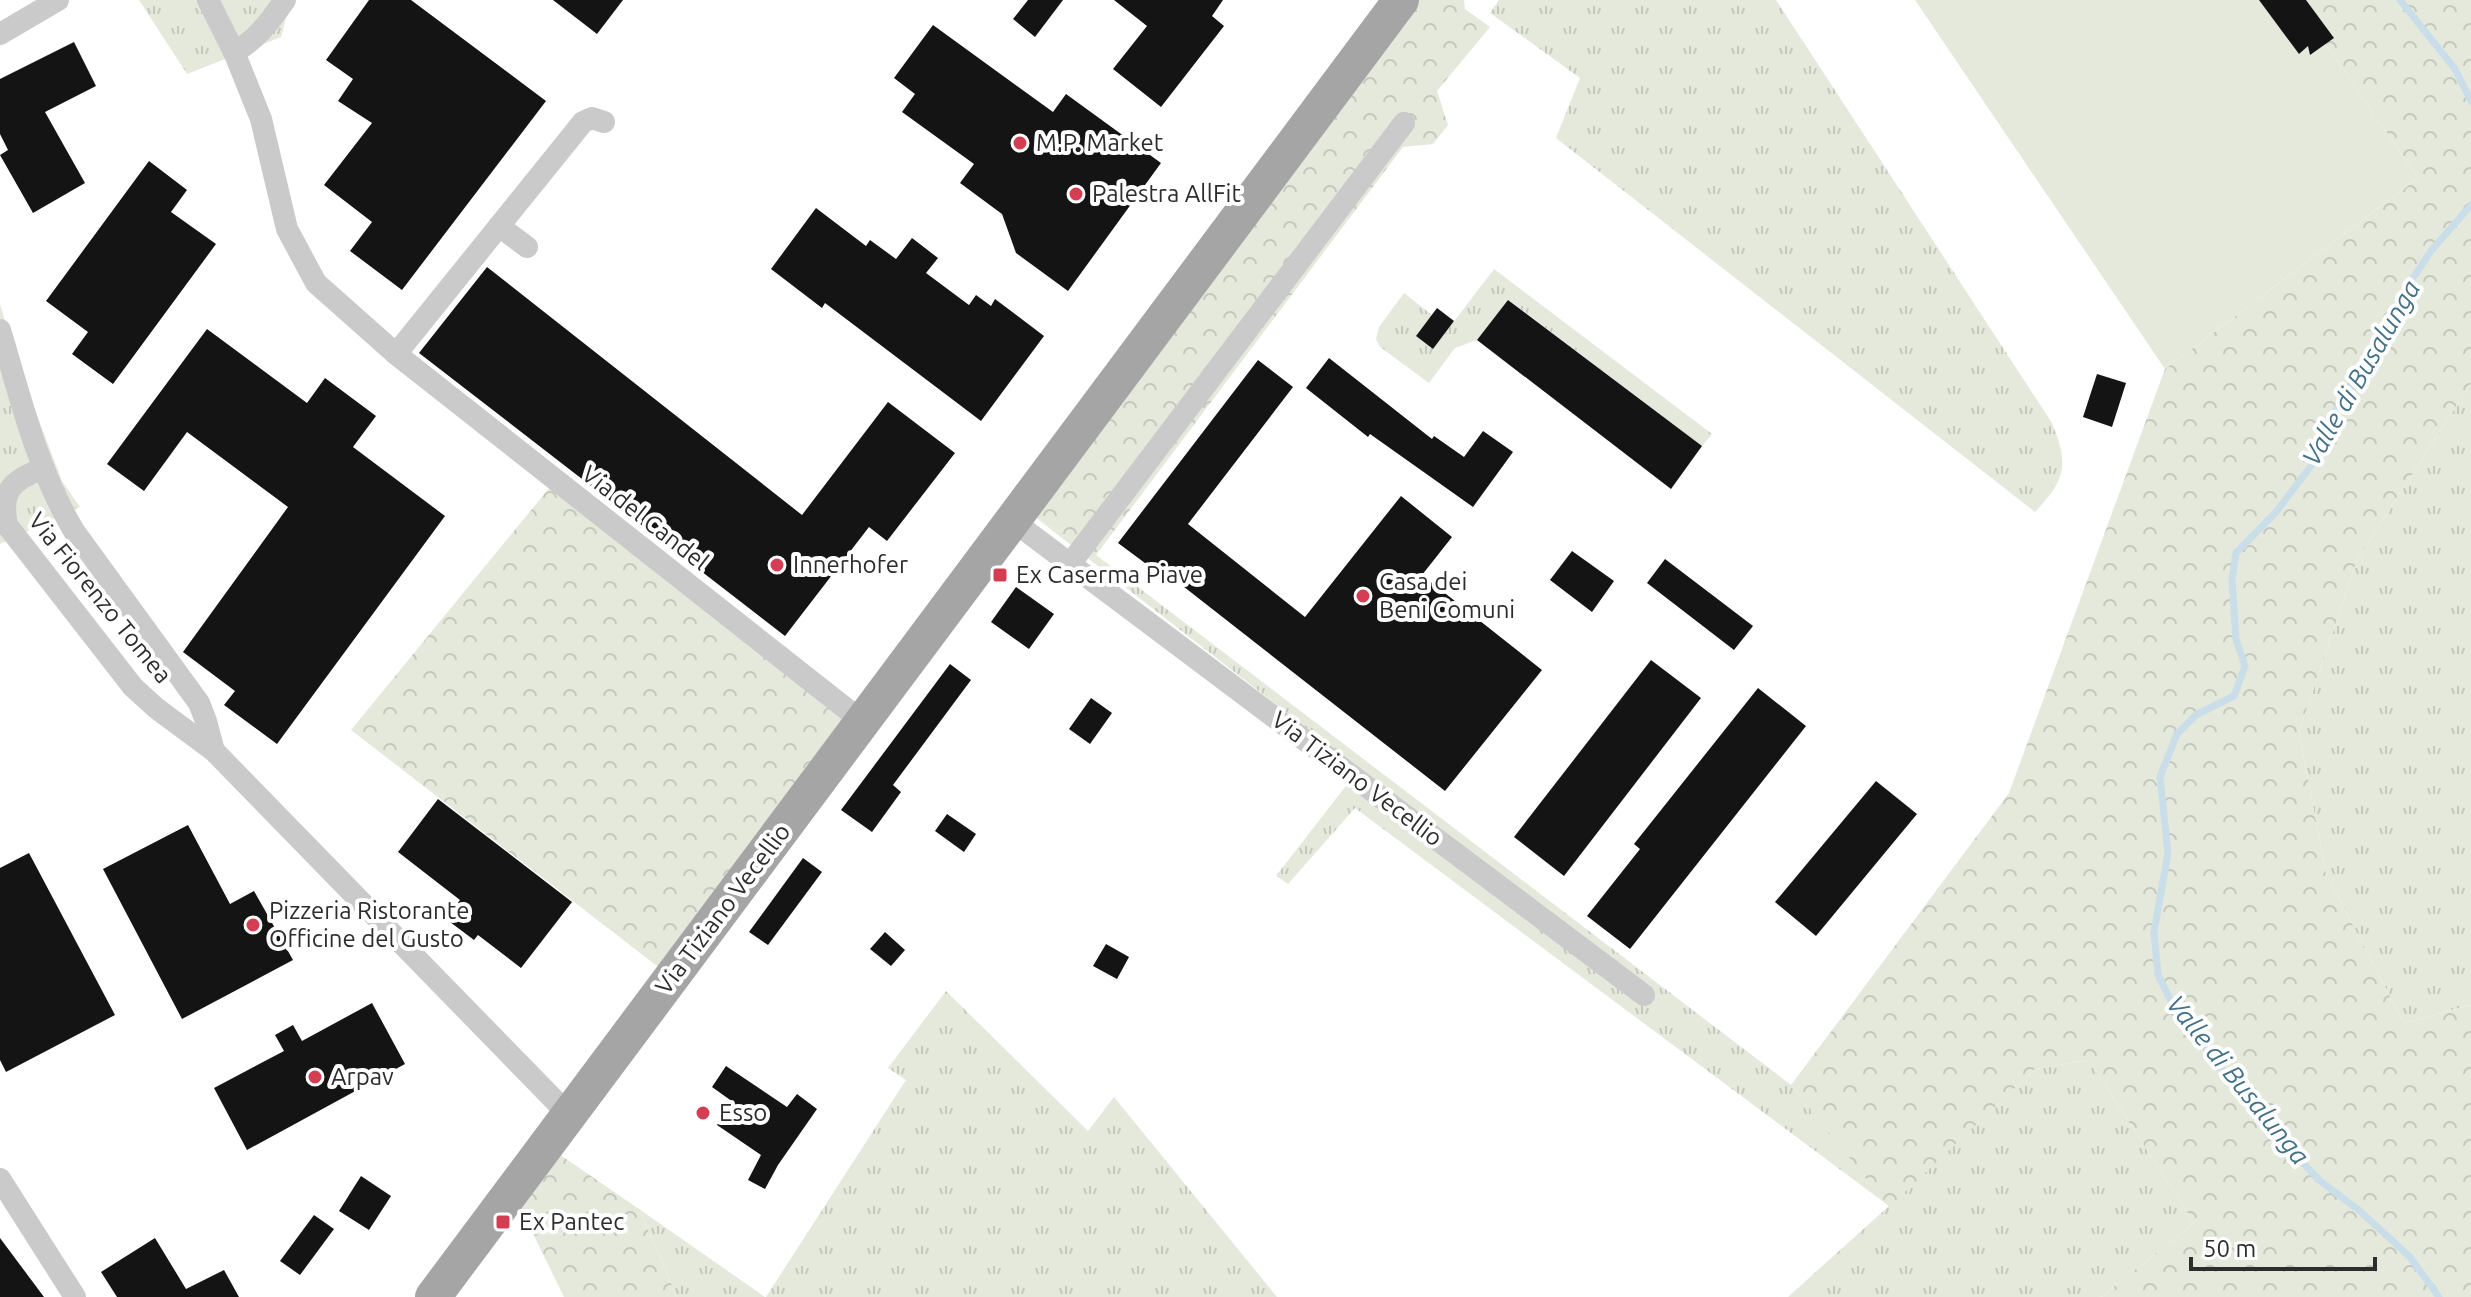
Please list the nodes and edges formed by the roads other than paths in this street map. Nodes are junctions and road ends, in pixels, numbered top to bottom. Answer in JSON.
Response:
{"nodes":[{"id":1,"x":58,"y":0,"type":"edge"},
{"id":2,"x":208,"y":0,"type":"edge"},
{"id":3,"x":285,"y":0,"type":"edge"},
{"id":4,"x":1401,"y":0,"type":"edge"},
{"id":5,"x":0,"y":34,"type":"edge"},
{"id":6,"x":234,"y":52,"type":"junction"},
{"id":7,"x":604,"y":122,"type":"dead end"},
{"id":8,"x":1404,"y":123,"type":"dead end"},
{"id":9,"x":499,"y":226,"type":"junction"},
{"id":10,"x":527,"y":247,"type":"dead end"},
{"id":11,"x":0,"y":330,"type":"edge"},
{"id":12,"x":396,"y":354,"type":"junction"},
{"id":13,"x":42,"y":469,"type":"junction"},
{"id":14,"x":1013,"y":521,"type":"junction"},
{"id":15,"x":1070,"y":564,"type":"junction"},
{"id":16,"x":863,"y":722,"type":"junction"},
{"id":17,"x":214,"y":751,"type":"junction"},
{"id":18,"x":1644,"y":995,"type":"dead end"},
{"id":19,"x":569,"y":1115,"type":"junction"},
{"id":20,"x":0,"y":1179,"type":"edge"},
{"id":21,"x":75,"y":1297,"type":"edge"},
{"id":22,"x":433,"y":1297,"type":"edge"}],
"edges":[{"from":1,"to":5,"type":"street"},
{"from":2,"to":6,"type":"street","name":"Via del Candel"},
{"from":3,"to":6,"type":"street"},
{"from":4,"to":14,"type":"main road","name":"Via Tiziano Vecellio"},
{"from":6,"to":12,"type":"street","name":"Via del Candel"},
{"from":7,"to":9,"type":"street"},
{"from":8,"to":15,"type":"street"},
{"from":9,"to":10,"type":"street"},
{"from":9,"to":12,"type":"street"},
{"from":11,"to":13,"type":"street","name":"Via Fiorenzo Tomea"},
{"from":12,"to":16,"type":"street","name":"Via del Candel"},
{"from":13,"to":17,"type":"street","name":"Via Fiorenzo Tomea"},
{"from":13,"to":17,"type":"street","name":"Via Fiorenzo Tomea"},
{"from":14,"to":15,"type":"street","name":"Via Tiziano Vecellio"},
{"from":14,"to":16,"type":"main road","name":"Via Tiziano Vecellio"},
{"from":15,"to":18,"type":"street","name":"Via Tiziano Vecellio"},
{"from":16,"to":19,"type":"main road","name":"Via Tiziano Vecellio"},
{"from":17,"to":19,"type":"street","name":"Via Fiorenzo Tomea"},
{"from":19,"to":22,"type":"main road","name":"Via Tiziano Vecellio"},
{"from":20,"to":21,"type":"street"}]}
